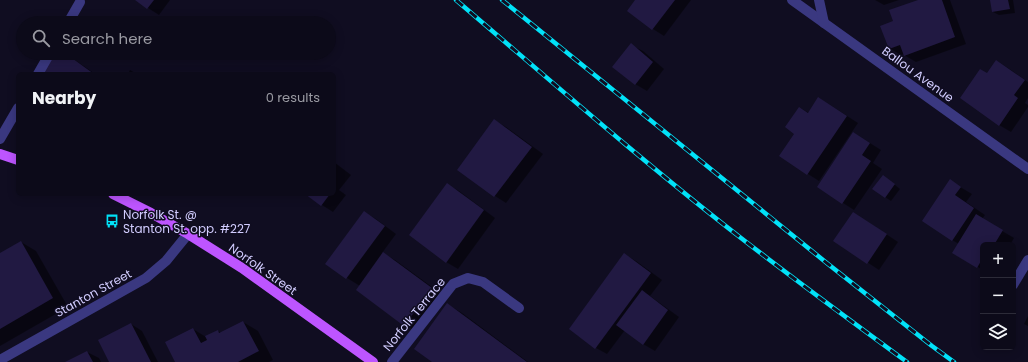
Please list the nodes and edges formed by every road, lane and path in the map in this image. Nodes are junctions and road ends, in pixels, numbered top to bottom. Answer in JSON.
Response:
{"nodes":[{"id":1,"x":792,"y":0,"type":"edge"},
{"id":2,"x":819,"y":0,"type":"edge"},
{"id":3,"x":80,"y":2,"type":"dead end"},
{"id":4,"x":72,"y":16,"type":"edge"},
{"id":5,"x":824,"y":23,"type":"junction"},
{"id":6,"x":46,"y":60,"type":"edge"},
{"id":7,"x":39,"y":72,"type":"edge"},
{"id":8,"x":16,"y":111,"type":"edge"},
{"id":9,"x":0,"y":139,"type":"edge"},
{"id":10,"x":0,"y":154,"type":"edge"},
{"id":11,"x":16,"y":159,"type":"edge"},
{"id":12,"x":1028,"y":169,"type":"edge"},
{"id":13,"x":116,"y":196,"type":"edge"},
{"id":14,"x":188,"y":234,"type":"junction"},
{"id":15,"x":1028,"y":260,"type":"edge"},
{"id":16,"x":1016,"y":280,"type":"edge"},
{"id":17,"x":519,"y":308,"type":"dead end"},
{"id":18,"x":0,"y":360,"type":"edge"},
{"id":19,"x":372,"y":362,"type":"edge"},
{"id":20,"x":392,"y":362,"type":"edge"}],
"edges":[{"from":1,"to":5,"type":"street","name":"Ballou Avenue"},
{"from":2,"to":5,"type":"street"},
{"from":3,"to":4,"type":"street"},
{"from":5,"to":12,"type":"street","name":"Ballou Avenue"},
{"from":6,"to":7,"type":"street"},
{"from":8,"to":9,"type":"street"},
{"from":10,"to":11,"type":"main road"},
{"from":13,"to":14,"type":"main road","name":"Norfolk Street"},
{"from":14,"to":18,"type":"street","name":"Stanton Street"},
{"from":14,"to":19,"type":"main road","name":"Norfolk Street"},
{"from":15,"to":16,"type":"street"},
{"from":17,"to":20,"type":"street","name":"Norfolk Terrace"}]}
